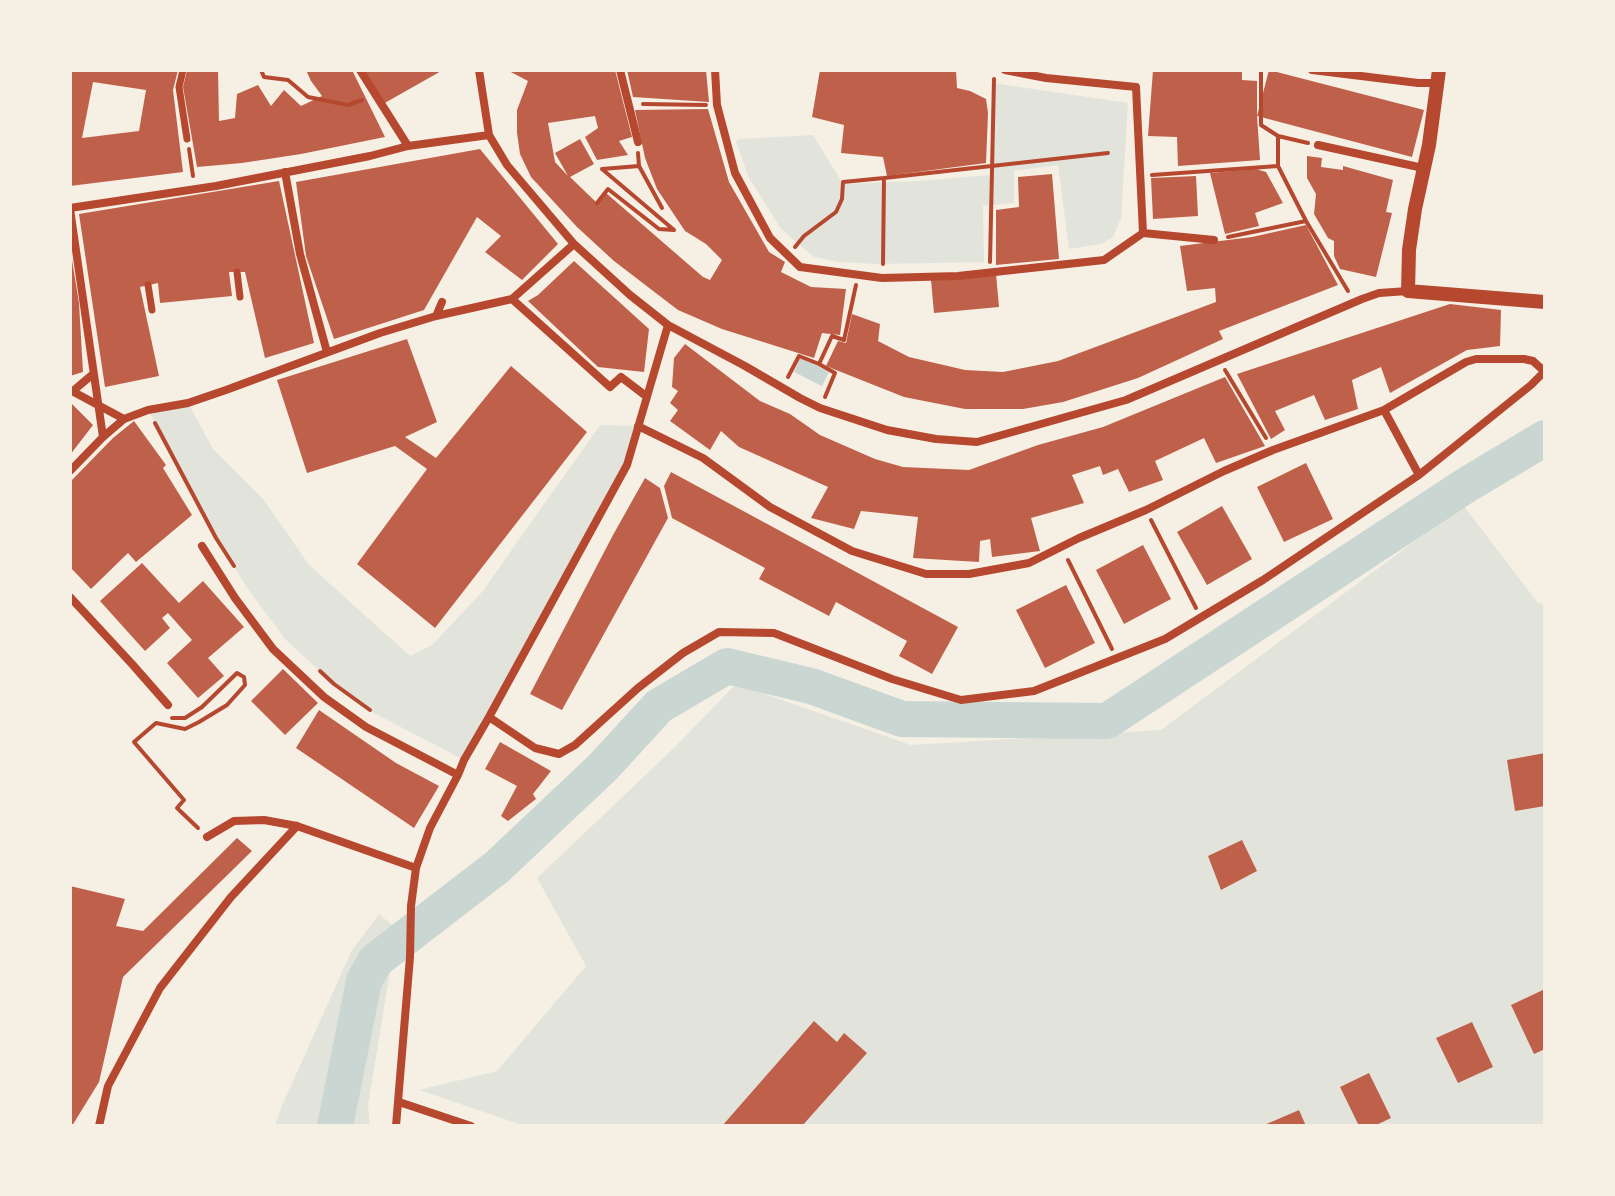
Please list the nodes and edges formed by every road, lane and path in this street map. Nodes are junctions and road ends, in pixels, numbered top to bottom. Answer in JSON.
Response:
{"nodes":[{"id":1,"x":183,"y":70,"type":"edge"},
{"id":2,"x":261,"y":70,"type":"edge"},
{"id":3,"x":360,"y":70,"type":"edge"},
{"id":4,"x":479,"y":70,"type":"edge"},
{"id":5,"x":620,"y":70,"type":"edge"},
{"id":6,"x":715,"y":70,"type":"edge"},
{"id":7,"x":997,"y":70,"type":"edge"},
{"id":8,"x":1005,"y":70,"type":"edge"},
{"id":9,"x":1261,"y":70,"type":"edge"},
{"id":10,"x":1312,"y":70,"type":"edge"},
{"id":11,"x":1378,"y":70,"type":"edge"},
{"id":12,"x":1438,"y":76,"type":"edge"},
{"id":13,"x":1388,"y":80,"type":"junction"},
{"id":14,"x":375,"y":94,"type":"junction"},
{"id":15,"x":629,"y":104,"type":"junction"},
{"id":16,"x":717,"y":105,"type":"junction"},
{"id":17,"x":489,"y":135,"type":"junction"},
{"id":18,"x":1278,"y":136,"type":"junction"},
{"id":19,"x":187,"y":139,"type":"joint"},
{"id":20,"x":638,"y":142,"type":"joint"},
{"id":21,"x":1318,"y":145,"type":"joint"},
{"id":22,"x":408,"y":146,"type":"junction"},
{"id":23,"x":1108,"y":153,"type":"dead end"},
{"id":24,"x":639,"y":166,"type":"junction"},
{"id":25,"x":992,"y":166,"type":"junction"},
{"id":26,"x":1278,"y":166,"type":"junction"},
{"id":27,"x":1423,"y":168,"type":"junction"},
{"id":28,"x":285,"y":172,"type":"junction"},
{"id":29,"x":1141,"y":176,"type":"junction"},
{"id":30,"x":884,"y":178,"type":"junction"},
{"id":31,"x":195,"y":189,"type":"junction"},
{"id":32,"x":597,"y":203,"type":"dead end"},
{"id":33,"x":70,"y":208,"type":"edge"},
{"id":34,"x":662,"y":208,"type":"dead end"},
{"id":35,"x":1306,"y":221,"type":"junction"},
{"id":36,"x":1143,"y":233,"type":"junction"},
{"id":37,"x":1214,"y":240,"type":"joint"},
{"id":38,"x":574,"y":244,"type":"junction"},
{"id":39,"x":787,"y":255,"type":"junction"},
{"id":40,"x":237,"y":272,"type":"dead end"},
{"id":41,"x":990,"y":272,"type":"junction"},
{"id":42,"x":858,"y":275,"type":"junction"},
{"id":43,"x":882,"y":278,"type":"junction"},
{"id":44,"x":148,"y":285,"type":"dead end"},
{"id":45,"x":1408,"y":291,"type":"junction"},
{"id":46,"x":240,"y":297,"type":"dead end"},
{"id":47,"x":512,"y":299,"type":"junction"},
{"id":48,"x":442,"y":302,"type":"dead end"},
{"id":49,"x":1355,"y":302,"type":"junction"},
{"id":50,"x":1545,"y":302,"type":"edge"},
{"id":51,"x":152,"y":310,"type":"dead end"},
{"id":52,"x":436,"y":316,"type":"junction"},
{"id":53,"x":668,"y":325,"type":"junction"},
{"id":54,"x":327,"y":352,"type":"junction"},
{"id":55,"x":1220,"y":361,"type":"junction"},
{"id":56,"x":819,"y":364,"type":"junction"},
{"id":57,"x":1545,"y":372,"type":"edge"},
{"id":58,"x":93,"y":374,"type":"junction"},
{"id":59,"x":782,"y":388,"type":"junction"},
{"id":60,"x":71,"y":390,"type":"edge"},
{"id":61,"x":646,"y":396,"type":"junction"},
{"id":62,"x":97,"y":406,"type":"junction"},
{"id":63,"x":820,"y":408,"type":"junction"},
{"id":64,"x":148,"y":410,"type":"junction"},
{"id":65,"x":1384,"y":410,"type":"junction"},
{"id":66,"x":124,"y":419,"type":"junction"},
{"id":67,"x":638,"y":426,"type":"junction"},
{"id":68,"x":103,"y":437,"type":"junction"},
{"id":69,"x":1273,"y":450,"type":"junction"},
{"id":70,"x":70,"y":471,"type":"edge"},
{"id":71,"x":1419,"y":475,"type":"junction"},
{"id":72,"x":1146,"y":510,"type":"junction"},
{"id":73,"x":202,"y":546,"type":"dead end"},
{"id":74,"x":1061,"y":547,"type":"junction"},
{"id":75,"x":240,"y":576,"type":"dead end"},
{"id":76,"x":70,"y":597,"type":"edge"},
{"id":77,"x":1201,"y":617,"type":"junction"},
{"id":78,"x":1116,"y":658,"type":"junction"},
{"id":79,"x":316,"y":667,"type":"dead end"},
{"id":80,"x":168,"y":705,"type":"joint"},
{"id":81,"x":374,"y":713,"type":"dead end"},
{"id":82,"x":489,"y":717,"type":"junction"},
{"id":83,"x":458,"y":775,"type":"junction"},
{"id":84,"x":297,"y":826,"type":"junction"},
{"id":85,"x":207,"y":837,"type":"joint"},
{"id":86,"x":416,"y":868,"type":"junction"},
{"id":87,"x":399,"y":1102,"type":"junction"},
{"id":88,"x":99,"y":1126,"type":"edge"},
{"id":89,"x":396,"y":1126,"type":"edge"},
{"id":90,"x":471,"y":1126,"type":"edge"}],
"edges":[{"from":1,"to":19,"type":"street"},
{"from":2,"to":14,"type":"path"},
{"from":3,"to":14,"type":"street"},
{"from":4,"to":17,"type":"street"},
{"from":5,"to":15,"type":"street"},
{"from":6,"to":16,"type":"street"},
{"from":7,"to":25,"type":"path"},
{"from":8,"to":29,"type":"street"},
{"from":9,"to":18,"type":"path"},
{"from":10,"to":13,"type":"street"},
{"from":11,"to":13,"type":"street"},
{"from":12,"to":13,"type":"street"},
{"from":12,"to":27,"type":"street"},
{"from":14,"to":22,"type":"street"},
{"from":15,"to":16,"type":"path"},
{"from":15,"to":20,"type":"street"},
{"from":16,"to":39,"type":"street"},
{"from":17,"to":22,"type":"street"},
{"from":17,"to":38,"type":"street"},
{"from":18,"to":21,"type":"path"},
{"from":18,"to":26,"type":"path"},
{"from":19,"to":31,"type":"path"},
{"from":20,"to":24,"type":"path"},
{"from":21,"to":27,"type":"street"},
{"from":22,"to":28,"type":"street"},
{"from":23,"to":25,"type":"path"},
{"from":24,"to":32,"type":"path"},
{"from":24,"to":34,"type":"path"},
{"from":25,"to":30,"type":"path"},
{"from":25,"to":41,"type":"path"},
{"from":26,"to":29,"type":"path"},
{"from":26,"to":35,"type":"path"},
{"from":27,"to":45,"type":"street"},
{"from":28,"to":31,"type":"street"},
{"from":28,"to":54,"type":"street"},
{"from":29,"to":36,"type":"street"},
{"from":30,"to":39,"type":"path"},
{"from":30,"to":43,"type":"path"},
{"from":31,"to":33,"type":"street"},
{"from":33,"to":58,"type":"street"},
{"from":35,"to":37,"type":"path"},
{"from":35,"to":49,"type":"path"},
{"from":36,"to":37,"type":"street"},
{"from":36,"to":41,"type":"street"},
{"from":38,"to":47,"type":"street"},
{"from":38,"to":53,"type":"street"},
{"from":39,"to":42,"type":"street"},
{"from":40,"to":46,"type":"street"},
{"from":41,"to":43,"type":"street"},
{"from":42,"to":43,"type":"street"},
{"from":42,"to":56,"type":"path"},
{"from":44,"to":51,"type":"street"},
{"from":45,"to":49,"type":"street"},
{"from":45,"to":50,"type":"street"},
{"from":47,"to":52,"type":"street"},
{"from":47,"to":61,"type":"street"},
{"from":48,"to":52,"type":"street"},
{"from":49,"to":55,"type":"street"},
{"from":52,"to":54,"type":"street"},
{"from":53,"to":59,"type":"street"},
{"from":53,"to":61,"type":"street"},
{"from":54,"to":64,"type":"street"},
{"from":55,"to":63,"type":"street"},
{"from":55,"to":69,"type":"path"},
{"from":56,"to":59,"type":"path"},
{"from":56,"to":63,"type":"path"},
{"from":57,"to":65,"type":"street"},
{"from":57,"to":71,"type":"street"},
{"from":58,"to":60,"type":"street"},
{"from":58,"to":62,"type":"street"},
{"from":59,"to":63,"type":"street"},
{"from":60,"to":62,"type":"street"},
{"from":61,"to":67,"type":"street"},
{"from":62,"to":66,"type":"street"},
{"from":62,"to":68,"type":"street"},
{"from":64,"to":66,"type":"street"},
{"from":64,"to":75,"type":"path"},
{"from":65,"to":69,"type":"street"},
{"from":65,"to":71,"type":"street"},
{"from":66,"to":68,"type":"street"},
{"from":67,"to":74,"type":"street"},
{"from":67,"to":82,"type":"street"},
{"from":68,"to":70,"type":"street"},
{"from":69,"to":72,"type":"street"},
{"from":71,"to":77,"type":"street"},
{"from":72,"to":74,"type":"street"},
{"from":72,"to":77,"type":"path"},
{"from":73,"to":83,"type":"street"},
{"from":74,"to":78,"type":"path"},
{"from":76,"to":80,"type":"street"},
{"from":77,"to":78,"type":"street"},
{"from":78,"to":82,"type":"street"},
{"from":79,"to":81,"type":"path"},
{"from":80,"to":85,"type":"path"},
{"from":82,"to":83,"type":"street"},
{"from":83,"to":86,"type":"street"},
{"from":84,"to":85,"type":"street"},
{"from":84,"to":86,"type":"street"},
{"from":84,"to":88,"type":"street"},
{"from":86,"to":87,"type":"street"},
{"from":87,"to":89,"type":"street"},
{"from":87,"to":90,"type":"street"}]}
